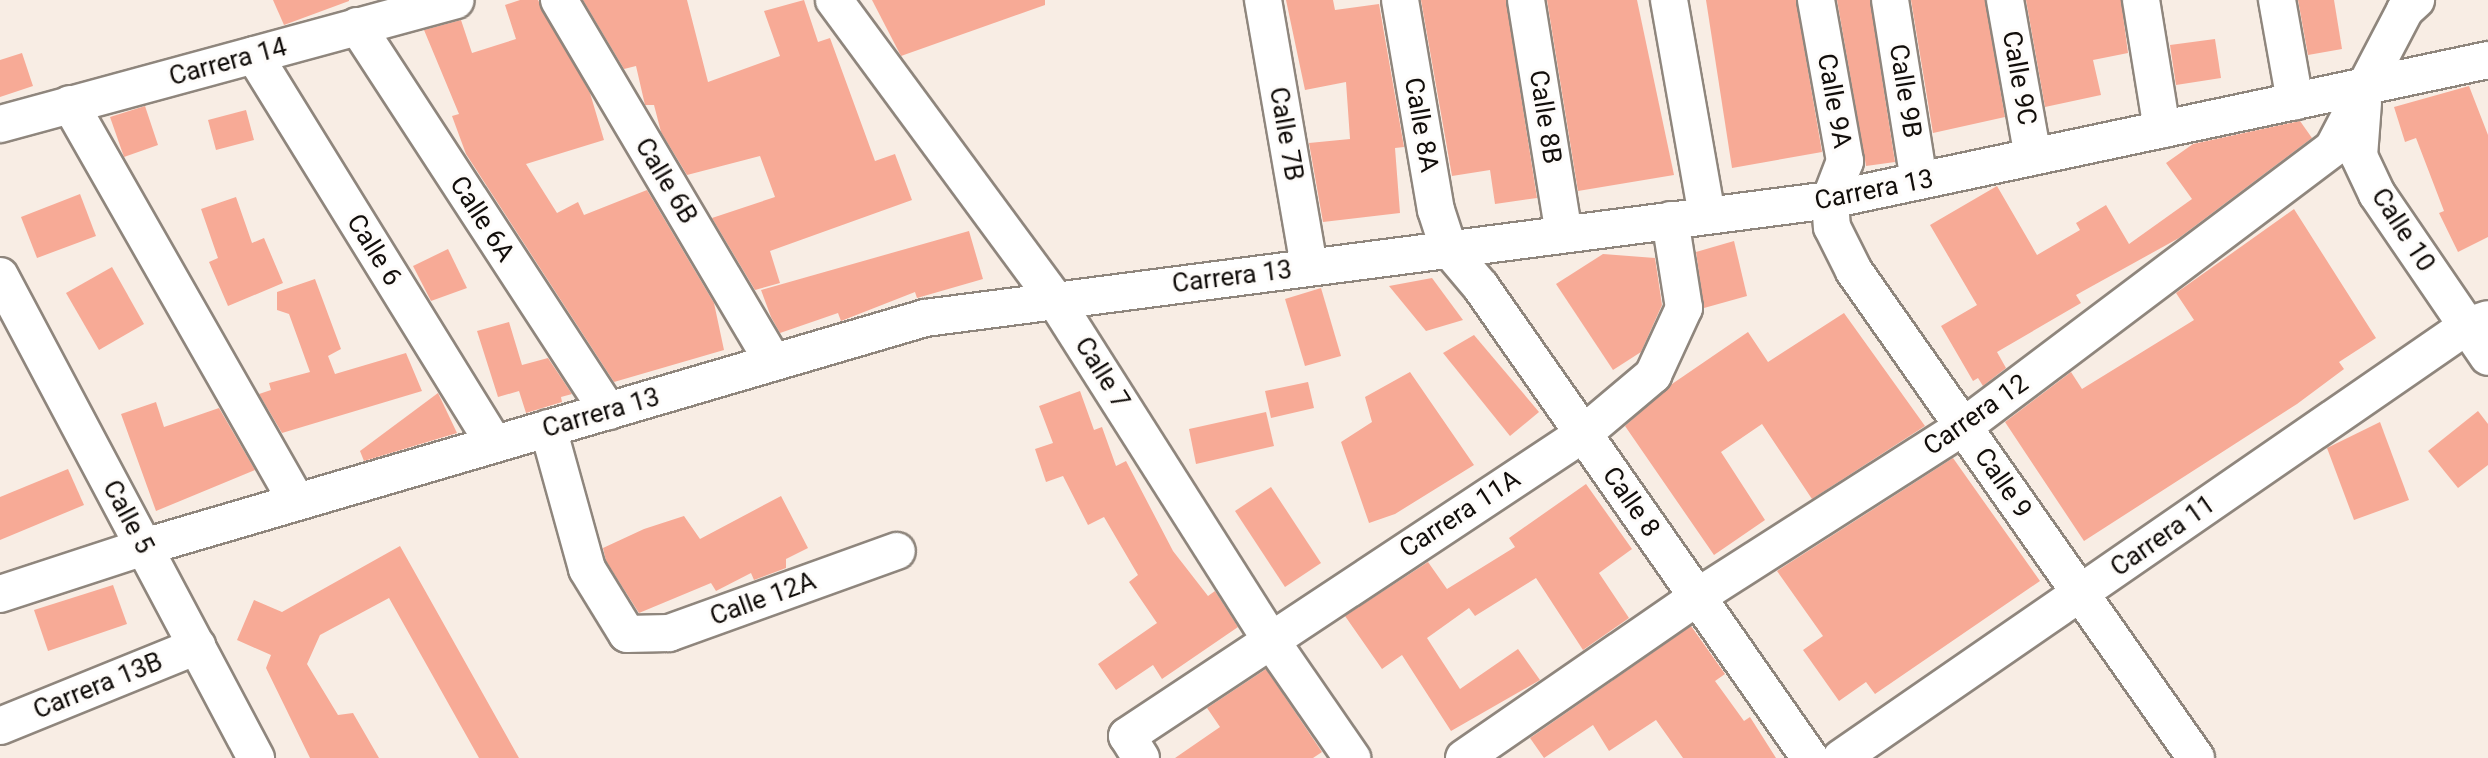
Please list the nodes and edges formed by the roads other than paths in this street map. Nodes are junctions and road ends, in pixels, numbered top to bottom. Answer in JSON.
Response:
{"nodes":[{"id":1,"x":455,"y":0,"type":"edge"},
{"id":2,"x":559,"y":0,"type":"edge"},
{"id":3,"x":834,"y":0,"type":"edge"},
{"id":4,"x":1263,"y":0,"type":"edge"},
{"id":5,"x":1400,"y":0,"type":"edge"},
{"id":6,"x":1526,"y":0,"type":"edge"},
{"id":7,"x":1669,"y":0,"type":"edge"},
{"id":8,"x":1816,"y":0,"type":"edge"},
{"id":9,"x":1890,"y":0,"type":"edge"},
{"id":10,"x":2005,"y":0,"type":"edge"},
{"id":11,"x":2141,"y":0,"type":"edge"},
{"id":12,"x":2277,"y":0,"type":"edge"},
{"id":13,"x":2416,"y":0,"type":"edge"},
{"id":14,"x":357,"y":26,"type":"junction"},
{"id":15,"x":254,"y":55,"type":"junction"},
{"id":16,"x":2488,"y":60,"type":"edge"},
{"id":17,"x":2364,"y":89,"type":"junction"},
{"id":18,"x":2295,"y":101,"type":"junction"},
{"id":19,"x":70,"y":104,"type":"junction"},
{"id":20,"x":0,"y":124,"type":"edge"},
{"id":21,"x":2162,"y":129,"type":"junction"},
{"id":22,"x":2033,"y":157,"type":"junction"},
{"id":23,"x":1919,"y":181,"type":"junction"},
{"id":24,"x":1830,"y":200,"type":"junction"},
{"id":25,"x":1707,"y":215,"type":"junction"},
{"id":26,"x":1670,"y":220,"type":"junction"},
{"id":27,"x":1564,"y":234,"type":"junction"},
{"id":28,"x":1448,"y":248,"type":"junction"},
{"id":29,"x":1309,"y":267,"type":"junction"},
{"id":30,"x":0,"y":276,"type":"edge"},
{"id":31,"x":1055,"y":300,"type":"junction"},
{"id":32,"x":2477,"y":322,"type":"edge"},
{"id":33,"x":2488,"y":357,"type":"edge"},
{"id":34,"x":773,"y":362,"type":"junction"},
{"id":35,"x":608,"y":411,"type":"junction"},
{"id":36,"x":1963,"y":427,"type":"junction"},
{"id":37,"x":548,"y":428,"type":"junction"},
{"id":38,"x":1583,"y":434,"type":"junction"},
{"id":39,"x":494,"y":444,"type":"junction"},
{"id":40,"x":297,"y":502,"type":"junction"},
{"id":41,"x":144,"y":547,"type":"junction"},
{"id":42,"x":897,"y":551,"type":"dead end"},
{"id":43,"x":2080,"y":593,"type":"junction"},
{"id":44,"x":0,"y":594,"type":"edge"},
{"id":45,"x":1697,"y":597,"type":"junction"},
{"id":46,"x":1270,"y":639,"type":"junction"},
{"id":47,"x":197,"y":646,"type":"junction"},
{"id":48,"x":0,"y":726,"type":"edge"},
{"id":49,"x":1134,"y":747,"type":"edge"},
{"id":50,"x":256,"y":758,"type":"edge"},
{"id":51,"x":1352,"y":758,"type":"edge"},
{"id":52,"x":1464,"y":758,"type":"edge"},
{"id":53,"x":1810,"y":758,"type":"edge"},
{"id":54,"x":1841,"y":758,"type":"edge"},
{"id":55,"x":2196,"y":758,"type":"edge"}],
"edges":[{"from":1,"to":14,"type":"street","name":"Carrera 14"},
{"from":2,"to":34,"type":"street","name":"Calle 6B"},
{"from":3,"to":31,"type":"street","name":"Calle 7"},
{"from":4,"to":29,"type":"street","name":"Calle 7B"},
{"from":5,"to":28,"type":"street","name":"Calle 8A"},
{"from":6,"to":27,"type":"street","name":"Calle 8B"},
{"from":7,"to":25,"type":"street"},
{"from":8,"to":24,"type":"street","name":"Calle 9A"},
{"from":9,"to":23,"type":"street","name":"Calle 9B"},
{"from":10,"to":22,"type":"street","name":"Calle 9C"},
{"from":11,"to":21,"type":"street"},
{"from":12,"to":18,"type":"street"},
{"from":13,"to":17,"type":"street","name":"Carrera 12"},
{"from":14,"to":15,"type":"street","name":"Carrera 14"},
{"from":14,"to":35,"type":"street","name":"Calle 6A"},
{"from":15,"to":19,"type":"street","name":"Carrera 14"},
{"from":15,"to":39,"type":"street","name":"Calle 6"},
{"from":16,"to":17,"type":"street","name":"Carrera 13"},
{"from":17,"to":18,"type":"street","name":"Carrera 13"},
{"from":17,"to":32,"type":"street","name":"Calle 10"},
{"from":17,"to":36,"type":"street","name":"Carrera 12"},
{"from":18,"to":21,"type":"street","name":"Carrera 13"},
{"from":19,"to":20,"type":"street","name":"Carrera 14"},
{"from":19,"to":40,"type":"street"},
{"from":21,"to":22,"type":"street","name":"Carrera 13"},
{"from":22,"to":23,"type":"street","name":"Carrera 13"},
{"from":23,"to":24,"type":"street","name":"Carrera 13"},
{"from":24,"to":25,"type":"street","name":"Carrera 13"},
{"from":24,"to":36,"type":"street","name":"Calle 9"},
{"from":25,"to":26,"type":"street","name":"Carrera 13"},
{"from":26,"to":27,"type":"street","name":"Carrera 13"},
{"from":26,"to":38,"type":"street","name":"Carrera 11A"},
{"from":27,"to":28,"type":"street","name":"Carrera 13"},
{"from":28,"to":29,"type":"street","name":"Carrera 13"},
{"from":28,"to":38,"type":"street","name":"Calle 8"},
{"from":29,"to":31,"type":"street","name":"Carrera 13"},
{"from":30,"to":41,"type":"street","name":"Calle 5"},
{"from":31,"to":34,"type":"street","name":"Carrera 13"},
{"from":31,"to":46,"type":"street","name":"Calle 7"},
{"from":32,"to":33,"type":"street","name":"Calle 10"},
{"from":32,"to":43,"type":"street","name":"Carrera 11"},
{"from":34,"to":35,"type":"street","name":"Carrera 13"},
{"from":35,"to":37,"type":"street","name":"Carrera 13"},
{"from":36,"to":43,"type":"street","name":"Calle 9"},
{"from":36,"to":45,"type":"street","name":"Carrera 12"},
{"from":37,"to":39,"type":"street","name":"Carrera 13"},
{"from":37,"to":42,"type":"street","name":"Calle 12A"},
{"from":38,"to":45,"type":"street","name":"Calle 8"},
{"from":38,"to":46,"type":"street","name":"Carrera 11A"},
{"from":39,"to":40,"type":"street","name":"Carrera 13"},
{"from":40,"to":41,"type":"street","name":"Carrera 13"},
{"from":41,"to":44,"type":"street","name":"Carrera 13"},
{"from":41,"to":47,"type":"street","name":"Calle 5"},
{"from":43,"to":54,"type":"street","name":"Carrera 11"},
{"from":43,"to":55,"type":"street","name":"Calle 9"},
{"from":45,"to":52,"type":"street","name":"Carrera 12"},
{"from":45,"to":53,"type":"street","name":"Calle 8"},
{"from":46,"to":49,"type":"street","name":"Carrera 11A"},
{"from":46,"to":51,"type":"street","name":"Calle 7"},
{"from":47,"to":48,"type":"street","name":"Carrera 13B"},
{"from":47,"to":50,"type":"street","name":"Calle 5"}]}
